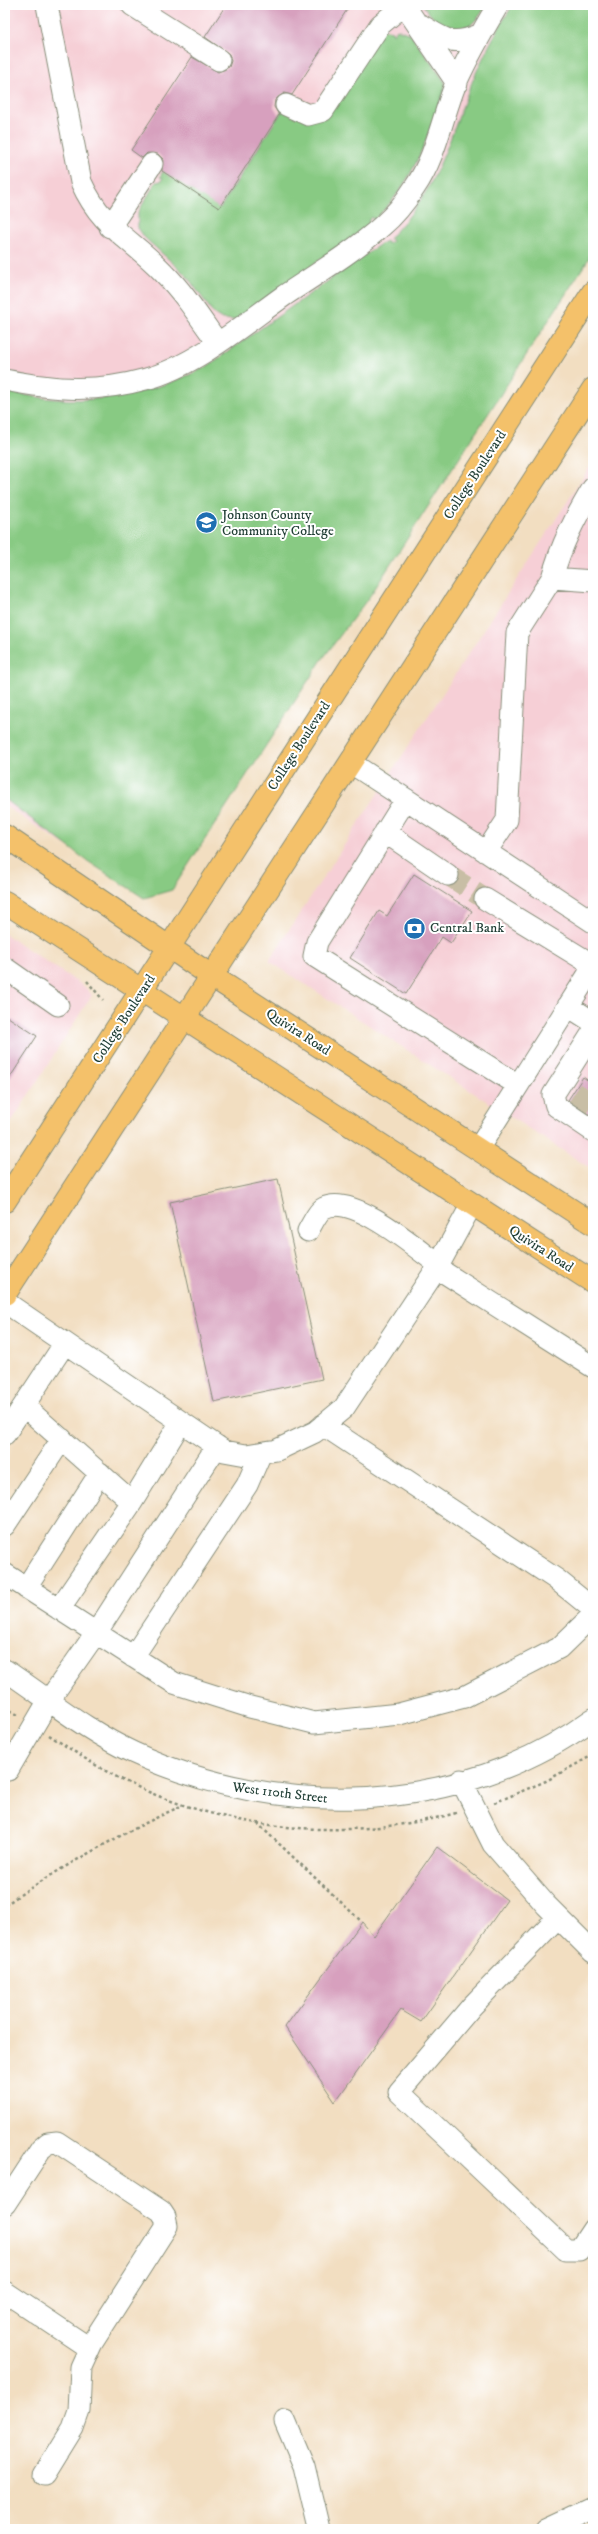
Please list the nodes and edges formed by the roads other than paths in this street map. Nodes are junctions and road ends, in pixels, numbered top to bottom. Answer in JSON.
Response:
{"nodes":[{"id":1,"x":47,"y":5,"type":"edge"},
{"id":2,"x":132,"y":5,"type":"edge"},
{"id":3,"x":404,"y":5,"type":"edge"},
{"id":4,"x":498,"y":5,"type":"edge"},
{"id":5,"x":418,"y":23,"type":"junction"},
{"id":6,"x":479,"y":35,"type":"junction"},
{"id":7,"x":219,"y":60,"type":"dead end"},
{"id":8,"x":457,"y":83,"type":"junction"},
{"id":9,"x":286,"y":105,"type":"dead end"},
{"id":10,"x":152,"y":164,"type":"dead end"},
{"id":11,"x":110,"y":226,"type":"junction"},
{"id":12,"x":593,"y":292,"type":"edge"},
{"id":13,"x":217,"y":342,"type":"junction"},
{"id":14,"x":5,"y":380,"type":"edge"},
{"id":15,"x":593,"y":389,"type":"edge"},
{"id":16,"x":593,"y":488,"type":"edge"},
{"id":17,"x":552,"y":578,"type":"junction"},
{"id":18,"x":593,"y":581,"type":"edge"},
{"id":19,"x":351,"y":763,"type":"junction"},
{"id":20,"x":406,"y":799,"type":"junction"},
{"id":21,"x":385,"y":832,"type":"junction"},
{"id":22,"x":5,"y":836,"type":"edge"},
{"id":23,"x":486,"y":852,"type":"junction"},
{"id":24,"x":448,"y":875,"type":"tunnel mouth"},
{"id":25,"x":485,"y":899,"type":"tunnel mouth"},
{"id":26,"x":5,"y":902,"type":"edge"},
{"id":27,"x":593,"y":922,"type":"edge"},
{"id":28,"x":170,"y":947,"type":"junction"},
{"id":29,"x":593,"y":966,"type":"edge"},
{"id":30,"x":5,"y":968,"type":"edge"},
{"id":31,"x":213,"y":977,"type":"junction"},
{"id":32,"x":142,"y":992,"type":"junction"},
{"id":33,"x":58,"y":1005,"type":"dead end"},
{"id":34,"x":568,"y":1006,"type":"junction"},
{"id":35,"x":183,"y":1019,"type":"junction"},
{"id":36,"x":593,"y":1022,"type":"edge"},
{"id":37,"x":593,"y":1032,"type":"edge"},
{"id":38,"x":518,"y":1085,"type":"junction"},
{"id":39,"x":584,"y":1121,"type":"edge"},
{"id":40,"x":478,"y":1149,"type":"junction"},
{"id":41,"x":5,"y":1201,"type":"edge"},
{"id":42,"x":472,"y":1204,"type":"junction"},
{"id":43,"x":593,"y":1224,"type":"edge"},
{"id":44,"x":308,"y":1230,"type":"dead end"},
{"id":45,"x":438,"y":1266,"type":"junction"},
{"id":46,"x":593,"y":1282,"type":"edge"},
{"id":47,"x":5,"y":1294,"type":"edge"},
{"id":48,"x":5,"y":1302,"type":"edge"},
{"id":49,"x":65,"y":1343,"type":"junction"},
{"id":50,"x":593,"y":1367,"type":"edge"},
{"id":51,"x":24,"y":1406,"type":"junction"},
{"id":52,"x":181,"y":1422,"type":"junction"},
{"id":53,"x":323,"y":1425,"type":"junction"},
{"id":54,"x":5,"y":1434,"type":"edge"},
{"id":55,"x":62,"y":1439,"type":"junction"},
{"id":56,"x":217,"y":1446,"type":"junction"},
{"id":57,"x":260,"y":1452,"type":"junction"},
{"id":58,"x":100,"y":1473,"type":"junction"},
{"id":59,"x":132,"y":1502,"type":"junction"},
{"id":60,"x":5,"y":1525,"type":"edge"},
{"id":61,"x":5,"y":1574,"type":"edge"},
{"id":62,"x":26,"y":1588,"type":"junction"},
{"id":63,"x":59,"y":1609,"type":"junction"},
{"id":64,"x":593,"y":1609,"type":"edge"},
{"id":65,"x":593,"y":1615,"type":"edge"},
{"id":66,"x":96,"y":1633,"type":"junction"},
{"id":67,"x":133,"y":1657,"type":"junction"},
{"id":68,"x":5,"y":1670,"type":"edge"},
{"id":69,"x":49,"y":1700,"type":"junction"},
{"id":70,"x":593,"y":1719,"type":"edge"},
{"id":71,"x":5,"y":1768,"type":"edge"},
{"id":72,"x":462,"y":1780,"type":"junction"},
{"id":73,"x":558,"y":1917,"type":"junction"},
{"id":74,"x":593,"y":1952,"type":"edge"},
{"id":75,"x":5,"y":2204,"type":"edge"},
{"id":76,"x":593,"y":2229,"type":"edge"},
{"id":77,"x":5,"y":2292,"type":"edge"},
{"id":78,"x":89,"y":2348,"type":"junction"},
{"id":79,"x":286,"y":2421,"type":"dead end"},
{"id":80,"x":44,"y":2475,"type":"dead end"},
{"id":81,"x":593,"y":2507,"type":"edge"},
{"id":82,"x":319,"y":2529,"type":"edge"},
{"id":83,"x":546,"y":2529,"type":"edge"}],
"edges":[{"from":1,"to":11,"type":"street"},
{"from":2,"to":7,"type":"street"},
{"from":3,"to":5,"type":"street"},
{"from":3,"to":9,"type":"street"},
{"from":4,"to":6,"type":"street"},
{"from":5,"to":6,"type":"street"},
{"from":5,"to":8,"type":"street"},
{"from":6,"to":8,"type":"street"},
{"from":8,"to":13,"type":"street"},
{"from":10,"to":11,"type":"street"},
{"from":11,"to":13,"type":"street"},
{"from":12,"to":28,"type":"main road","name":"College Boulevard"},
{"from":13,"to":14,"type":"street"},
{"from":15,"to":19,"type":"main road"},
{"from":16,"to":17,"type":"street"},
{"from":17,"to":18,"type":"street"},
{"from":17,"to":23,"type":"street"},
{"from":19,"to":20,"type":"street"},
{"from":19,"to":31,"type":"main road"},
{"from":20,"to":21,"type":"street"},
{"from":20,"to":23,"type":"street"},
{"from":21,"to":24,"type":"street"},
{"from":21,"to":38,"type":"street"},
{"from":22,"to":28,"type":"main road","name":"Quivira Road"},
{"from":23,"to":27,"type":"street"},
{"from":25,"to":29,"type":"street"},
{"from":26,"to":32,"type":"main road","name":"Quivira Road"},
{"from":28,"to":31,"type":"main road","name":"Quivira Road"},
{"from":28,"to":32,"type":"main road","name":"College Boulevard"},
{"from":29,"to":34,"type":"street"},
{"from":30,"to":33,"type":"street"},
{"from":31,"to":35,"type":"main road"},
{"from":31,"to":40,"type":"main road","name":"Quivira Road"},
{"from":32,"to":35,"type":"main road","name":"Quivira Road"},
{"from":32,"to":41,"type":"main road","name":"College Boulevard"},
{"from":34,"to":36,"type":"street"},
{"from":34,"to":38,"type":"street"},
{"from":35,"to":42,"type":"main road","name":"Quivira Road"},
{"from":35,"to":47,"type":"main road"},
{"from":37,"to":39,"type":"street"},
{"from":38,"to":40,"type":"street"},
{"from":40,"to":43,"type":"main road","name":"Quivira Road"},
{"from":42,"to":45,"type":"street"},
{"from":42,"to":46,"type":"main road","name":"Quivira Road"},
{"from":44,"to":45,"type":"street"},
{"from":45,"to":50,"type":"street"},
{"from":45,"to":53,"type":"street"},
{"from":48,"to":49,"type":"street"},
{"from":49,"to":51,"type":"street"},
{"from":49,"to":52,"type":"street"},
{"from":51,"to":54,"type":"street"},
{"from":51,"to":55,"type":"street"},
{"from":52,"to":56,"type":"street"},
{"from":52,"to":59,"type":"street"},
{"from":53,"to":57,"type":"street"},
{"from":53,"to":64,"type":"street"},
{"from":55,"to":58,"type":"street"},
{"from":55,"to":60,"type":"street"},
{"from":56,"to":57,"type":"street"},
{"from":56,"to":66,"type":"street"},
{"from":57,"to":67,"type":"street"},
{"from":58,"to":59,"type":"street"},
{"from":58,"to":62,"type":"street"},
{"from":59,"to":63,"type":"street"},
{"from":61,"to":62,"type":"street"},
{"from":62,"to":63,"type":"street"},
{"from":63,"to":66,"type":"street"},
{"from":65,"to":67,"type":"street"},
{"from":66,"to":67,"type":"street"},
{"from":66,"to":69,"type":"street"},
{"from":68,"to":69,"type":"street","name":"West 110th Street"},
{"from":69,"to":71,"type":"street"},
{"from":69,"to":72,"type":"street","name":"West 110th Street"},
{"from":70,"to":72,"type":"street","name":"West 110th Street"},
{"from":72,"to":73,"type":"street"},
{"from":73,"to":74,"type":"street"},
{"from":73,"to":76,"type":"street"},
{"from":75,"to":78,"type":"street"},
{"from":77,"to":78,"type":"street"},
{"from":78,"to":80,"type":"street"},
{"from":79,"to":82,"type":"street"},
{"from":81,"to":83,"type":"street"}]}
